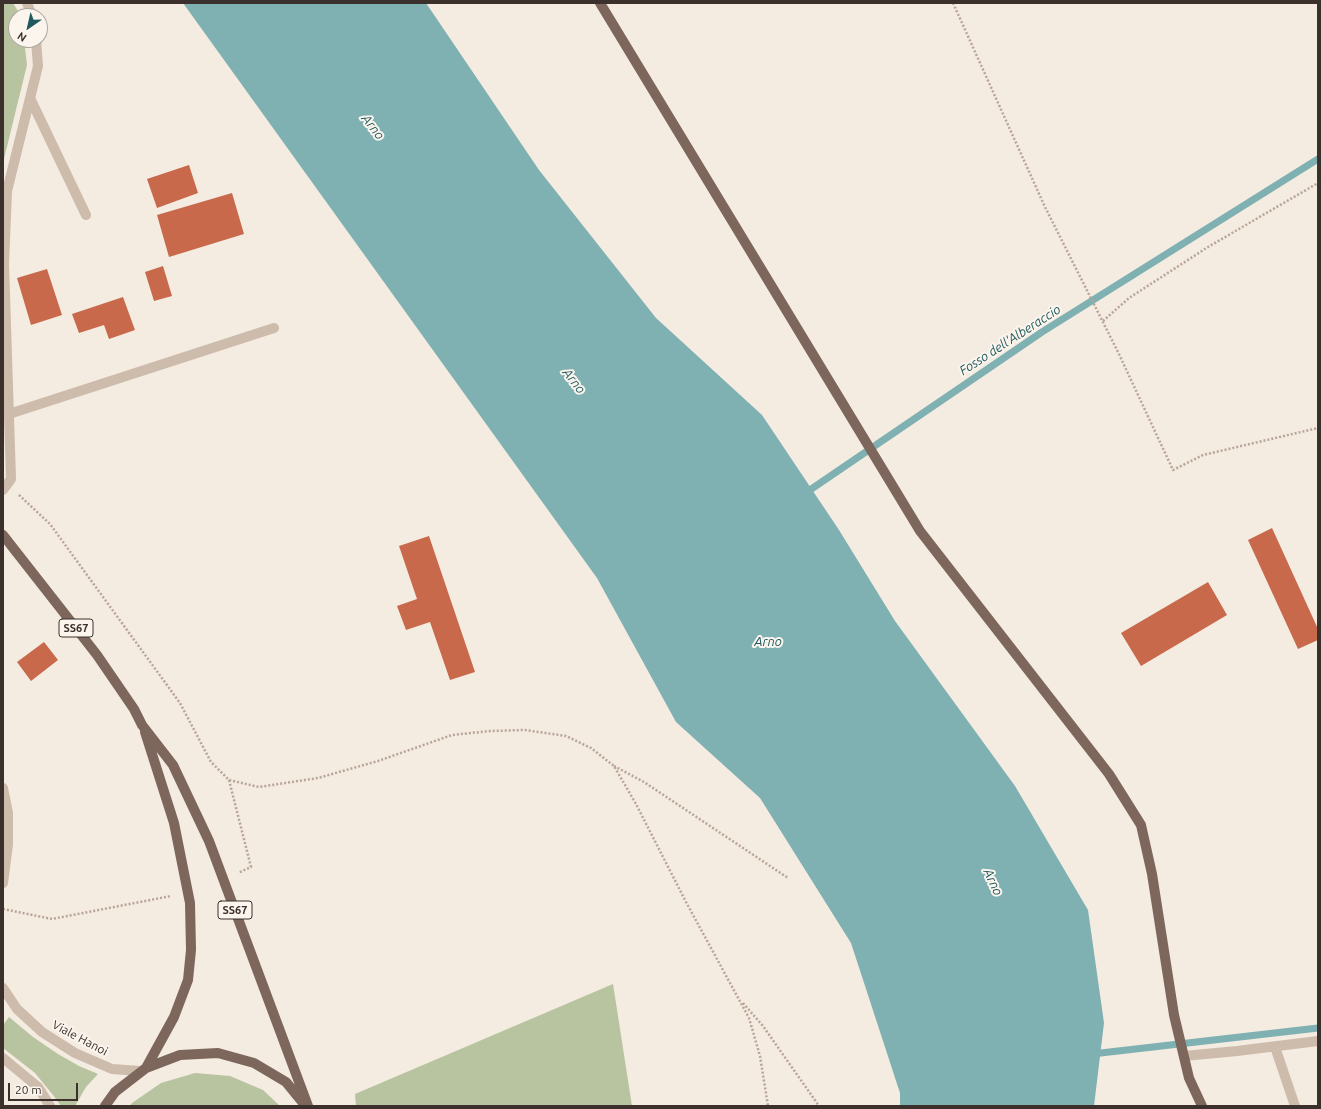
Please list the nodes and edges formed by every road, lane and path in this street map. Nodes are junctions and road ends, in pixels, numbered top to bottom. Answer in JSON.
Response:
{"nodes":[{"id":1,"x":600,"y":3,"type":"edge"},
{"id":2,"x":953,"y":3,"type":"edge"},
{"id":3,"x":37,"y":48,"type":"edge"},
{"id":4,"x":30,"y":98,"type":"junction"},
{"id":5,"x":1318,"y":183,"type":"edge"},
{"id":6,"x":86,"y":215,"type":"dead end"},
{"id":7,"x":1103,"y":321,"type":"junction"},
{"id":8,"x":274,"y":328,"type":"dead end"},
{"id":9,"x":9,"y":414,"type":"junction"},
{"id":10,"x":1318,"y":428,"type":"edge"},
{"id":11,"x":3,"y":490,"type":"edge"},
{"id":12,"x":14,"y":494,"type":"dead end"},
{"id":13,"x":3,"y":535,"type":"edge"},
{"id":14,"x":142,"y":725,"type":"junction"},
{"id":15,"x":614,"y":766,"type":"junction"},
{"id":16,"x":230,"y":780,"type":"junction"},
{"id":17,"x":3,"y":788,"type":"edge"},
{"id":18,"x":788,"y":878,"type":"dead end"},
{"id":19,"x":224,"y":879,"type":"junction"},
{"id":20,"x":3,"y":883,"type":"edge"},
{"id":21,"x":188,"y":892,"type":"junction"},
{"id":22,"x":3,"y":909,"type":"edge"},
{"id":23,"x":3,"y":988,"type":"edge"},
{"id":24,"x":740,"y":999,"type":"junction"},
{"id":25,"x":1318,"y":1041,"type":"edge"},
{"id":26,"x":1275,"y":1047,"type":"junction"},
{"id":27,"x":1184,"y":1056,"type":"junction"},
{"id":28,"x":3,"y":1058,"type":"edge"},
{"id":29,"x":143,"y":1070,"type":"junction"},
{"id":30,"x":50,"y":1106,"type":"edge"},
{"id":31,"x":106,"y":1106,"type":"edge"},
{"id":32,"x":307,"y":1106,"type":"edge"},
{"id":33,"x":768,"y":1106,"type":"edge"},
{"id":34,"x":819,"y":1106,"type":"edge"},
{"id":35,"x":1202,"y":1106,"type":"edge"},
{"id":36,"x":1295,"y":1106,"type":"edge"}],
"edges":[{"from":1,"to":27,"type":"main road"},
{"from":2,"to":7,"type":"path"},
{"from":3,"to":4,"type":"street"},
{"from":4,"to":6,"type":"street"},
{"from":4,"to":9,"type":"street"},
{"from":5,"to":7,"type":"path"},
{"from":7,"to":10,"type":"path"},
{"from":8,"to":9,"type":"street"},
{"from":9,"to":11,"type":"street"},
{"from":12,"to":16,"type":"path"},
{"from":13,"to":14,"type":"main road","number":"SS67"},
{"from":14,"to":19,"type":"main road","number":"SS67"},
{"from":14,"to":21,"type":"main road","number":"SS67"},
{"from":15,"to":16,"type":"path"},
{"from":15,"to":18,"type":"path"},
{"from":15,"to":24,"type":"path"},
{"from":16,"to":19,"type":"path"},
{"from":17,"to":20,"type":"street"},
{"from":19,"to":32,"type":"main road","number":"SS67"},
{"from":21,"to":22,"type":"path"},
{"from":21,"to":29,"type":"main road","number":"SS67"},
{"from":23,"to":29,"type":"street","name":"Viale Hanoi"},
{"from":24,"to":33,"type":"path"},
{"from":24,"to":34,"type":"path"},
{"from":25,"to":26,"type":"street"},
{"from":26,"to":27,"type":"street"},
{"from":26,"to":36,"type":"street"},
{"from":27,"to":35,"type":"main road"},
{"from":28,"to":30,"type":"street"},
{"from":29,"to":31,"type":"main road","name":"Viale Hanoi"},
{"from":29,"to":32,"type":"main road","name":"Viale Hanoi"}]}
